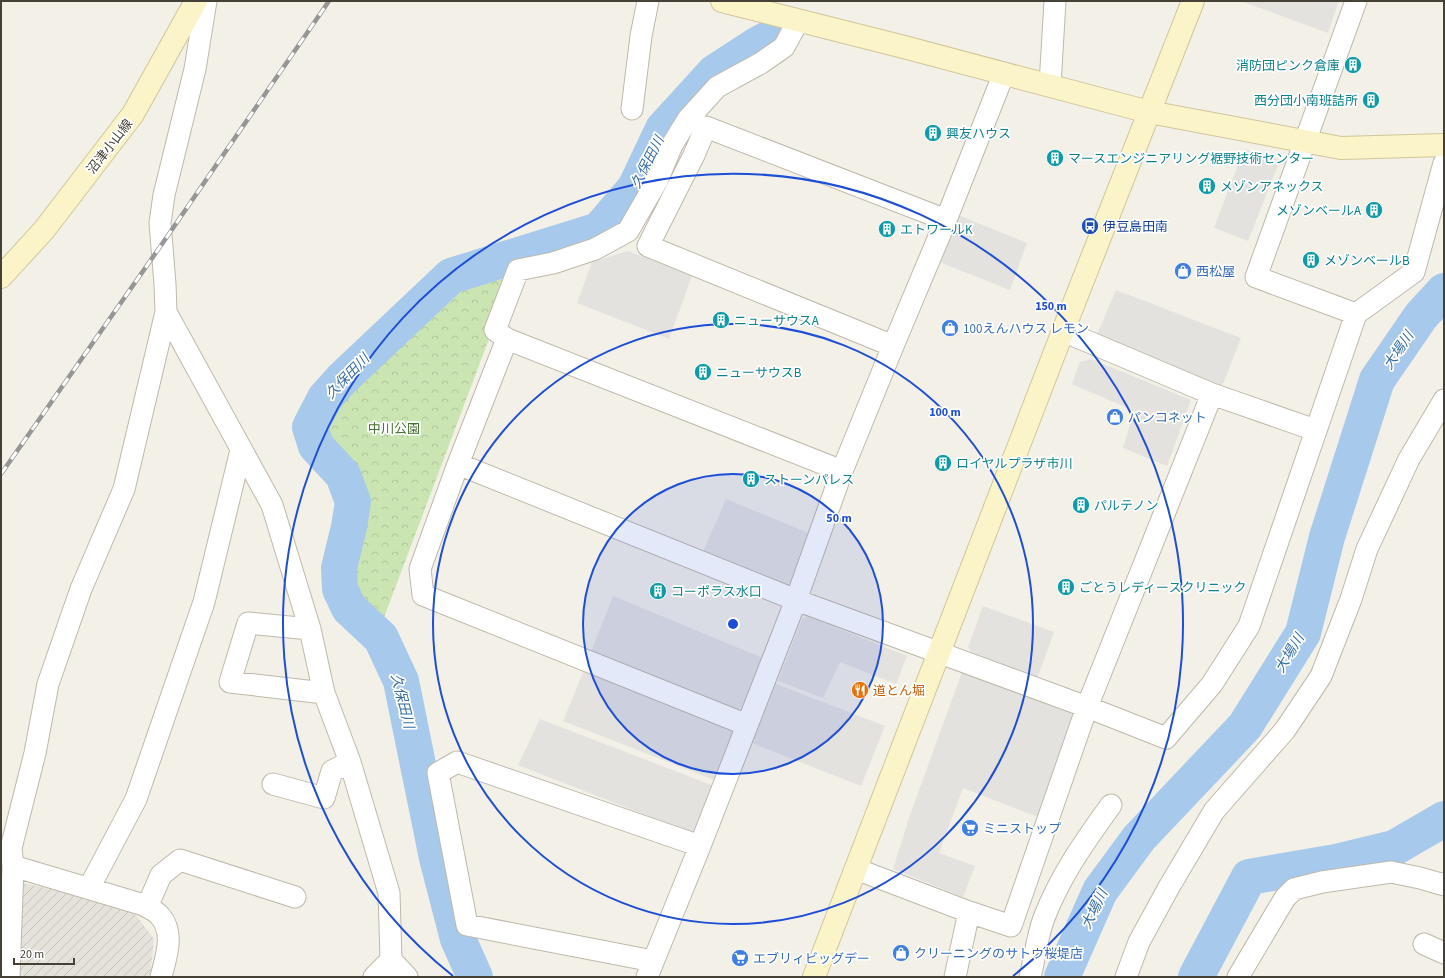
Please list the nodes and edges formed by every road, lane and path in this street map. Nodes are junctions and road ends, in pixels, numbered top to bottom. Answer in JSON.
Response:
{"nodes":[{"id":1,"x":196,"y":1,"type":"edge"},
{"id":2,"x":206,"y":1,"type":"edge"},
{"id":3,"x":648,"y":1,"type":"edge"},
{"id":4,"x":722,"y":1,"type":"edge"},
{"id":5,"x":1055,"y":1,"type":"edge"},
{"id":6,"x":1193,"y":1,"type":"edge"},
{"id":7,"x":1356,"y":1,"type":"edge"},
{"id":8,"x":780,"y":8,"type":"edge"},
{"id":9,"x":798,"y":21,"type":"junction"},
{"id":10,"x":1004,"y":73,"type":"junction"},
{"id":11,"x":1050,"y":85,"type":"junction"},
{"id":12,"x":632,"y":109,"type":"dead end"},
{"id":13,"x":1149,"y":112,"type":"junction"},
{"id":14,"x":697,"y":123,"type":"junction"},
{"id":15,"x":1305,"y":142,"type":"junction"},
{"id":16,"x":1444,"y":145,"type":"edge"},
{"id":17,"x":1444,"y":163,"type":"edge"},
{"id":18,"x":946,"y":220,"type":"junction"},
{"id":19,"x":1,"y":277,"type":"edge"},
{"id":20,"x":166,"y":312,"type":"junction"},
{"id":21,"x":1356,"y":314,"type":"junction"},
{"id":22,"x":1063,"y":331,"type":"junction"},
{"id":23,"x":507,"y":339,"type":"junction"},
{"id":24,"x":893,"y":346,"type":"junction"},
{"id":25,"x":1212,"y":394,"type":"junction"},
{"id":26,"x":1444,"y":400,"type":"edge"},
{"id":27,"x":1316,"y":430,"type":"junction"},
{"id":28,"x":241,"y":450,"type":"junction"},
{"id":29,"x":458,"y":464,"type":"junction"},
{"id":30,"x":842,"y":471,"type":"junction"},
{"id":31,"x":796,"y":600,"type":"junction"},
{"id":32,"x":310,"y":629,"type":"junction"},
{"id":33,"x":939,"y":652,"type":"junction"},
{"id":34,"x":324,"y":693,"type":"junction"},
{"id":35,"x":1087,"y":707,"type":"junction"},
{"id":36,"x":747,"y":725,"type":"junction"},
{"id":37,"x":350,"y":762,"type":"junction"},
{"id":38,"x":273,"y":784,"type":"dead end"},
{"id":39,"x":1111,"y":805,"type":"dead end"},
{"id":40,"x":700,"y":846,"type":"junction"},
{"id":41,"x":13,"y":866,"type":"junction"},
{"id":42,"x":856,"y":869,"type":"junction"},
{"id":43,"x":1444,"y":885,"type":"edge"},
{"id":44,"x":89,"y":888,"type":"junction"},
{"id":45,"x":294,"y":897,"type":"dead end"},
{"id":46,"x":148,"y":907,"type":"junction"},
{"id":47,"x":969,"y":912,"type":"junction"},
{"id":48,"x":1424,"y":944,"type":"dead end"},
{"id":49,"x":1444,"y":953,"type":"edge"},
{"id":50,"x":391,"y":960,"type":"junction"},
{"id":51,"x":650,"y":969,"type":"edge"},
{"id":52,"x":10,"y":977,"type":"edge"},
{"id":53,"x":161,"y":977,"type":"edge"},
{"id":54,"x":374,"y":977,"type":"edge"},
{"id":55,"x":407,"y":977,"type":"edge"},
{"id":56,"x":814,"y":977,"type":"edge"},
{"id":57,"x":955,"y":977,"type":"edge"},
{"id":58,"x":1030,"y":977,"type":"edge"},
{"id":59,"x":1126,"y":977,"type":"edge"},
{"id":60,"x":1238,"y":977,"type":"edge"}],
"edges":[{"from":1,"to":19,"type":"street","name":"沼津小山線"},
{"from":2,"to":20,"type":"street"},
{"from":3,"to":12,"type":"street"},
{"from":4,"to":8,"type":"street"},
{"from":5,"to":11,"type":"street"},
{"from":6,"to":13,"type":"street"},
{"from":7,"to":15,"type":"street"},
{"from":8,"to":9,"type":"street"},
{"from":9,"to":10,"type":"street"},
{"from":9,"to":14,"type":"street"},
{"from":10,"to":11,"type":"street"},
{"from":10,"to":18,"type":"street"},
{"from":11,"to":13,"type":"street"},
{"from":13,"to":15,"type":"street"},
{"from":13,"to":22,"type":"street"},
{"from":14,"to":18,"type":"street"},
{"from":14,"to":23,"type":"street"},
{"from":14,"to":24,"type":"street"},
{"from":15,"to":16,"type":"street"},
{"from":15,"to":21,"type":"street"},
{"from":17,"to":21,"type":"street"},
{"from":18,"to":24,"type":"street"},
{"from":20,"to":28,"type":"street"},
{"from":20,"to":41,"type":"street"},
{"from":21,"to":27,"type":"street"},
{"from":22,"to":25,"type":"street"},
{"from":22,"to":33,"type":"street"},
{"from":23,"to":29,"type":"street"},
{"from":23,"to":30,"type":"street"},
{"from":24,"to":30,"type":"street"},
{"from":25,"to":27,"type":"street"},
{"from":25,"to":35,"type":"street"},
{"from":26,"to":59,"type":"street"},
{"from":27,"to":35,"type":"street"},
{"from":28,"to":32,"type":"street"},
{"from":28,"to":44,"type":"street"},
{"from":29,"to":31,"type":"street"},
{"from":29,"to":36,"type":"street"},
{"from":30,"to":31,"type":"street"},
{"from":31,"to":33,"type":"street"},
{"from":31,"to":36,"type":"street"},
{"from":32,"to":34,"type":"street"},
{"from":32,"to":34,"type":"street"},
{"from":33,"to":35,"type":"street"},
{"from":33,"to":42,"type":"street"},
{"from":34,"to":37,"type":"street"},
{"from":35,"to":47,"type":"street"},
{"from":36,"to":40,"type":"street"},
{"from":37,"to":38,"type":"street"},
{"from":37,"to":50,"type":"street"},
{"from":39,"to":58,"type":"street"},
{"from":40,"to":51,"type":"street"},
{"from":40,"to":51,"type":"street"},
{"from":41,"to":44,"type":"street"},
{"from":41,"to":52,"type":"street"},
{"from":42,"to":47,"type":"street"},
{"from":42,"to":56,"type":"street"},
{"from":43,"to":60,"type":"street"},
{"from":44,"to":46,"type":"street"},
{"from":45,"to":46,"type":"street"},
{"from":46,"to":53,"type":"street"},
{"from":47,"to":57,"type":"street"},
{"from":48,"to":49,"type":"street"},
{"from":50,"to":54,"type":"street"},
{"from":50,"to":55,"type":"street"}]}
